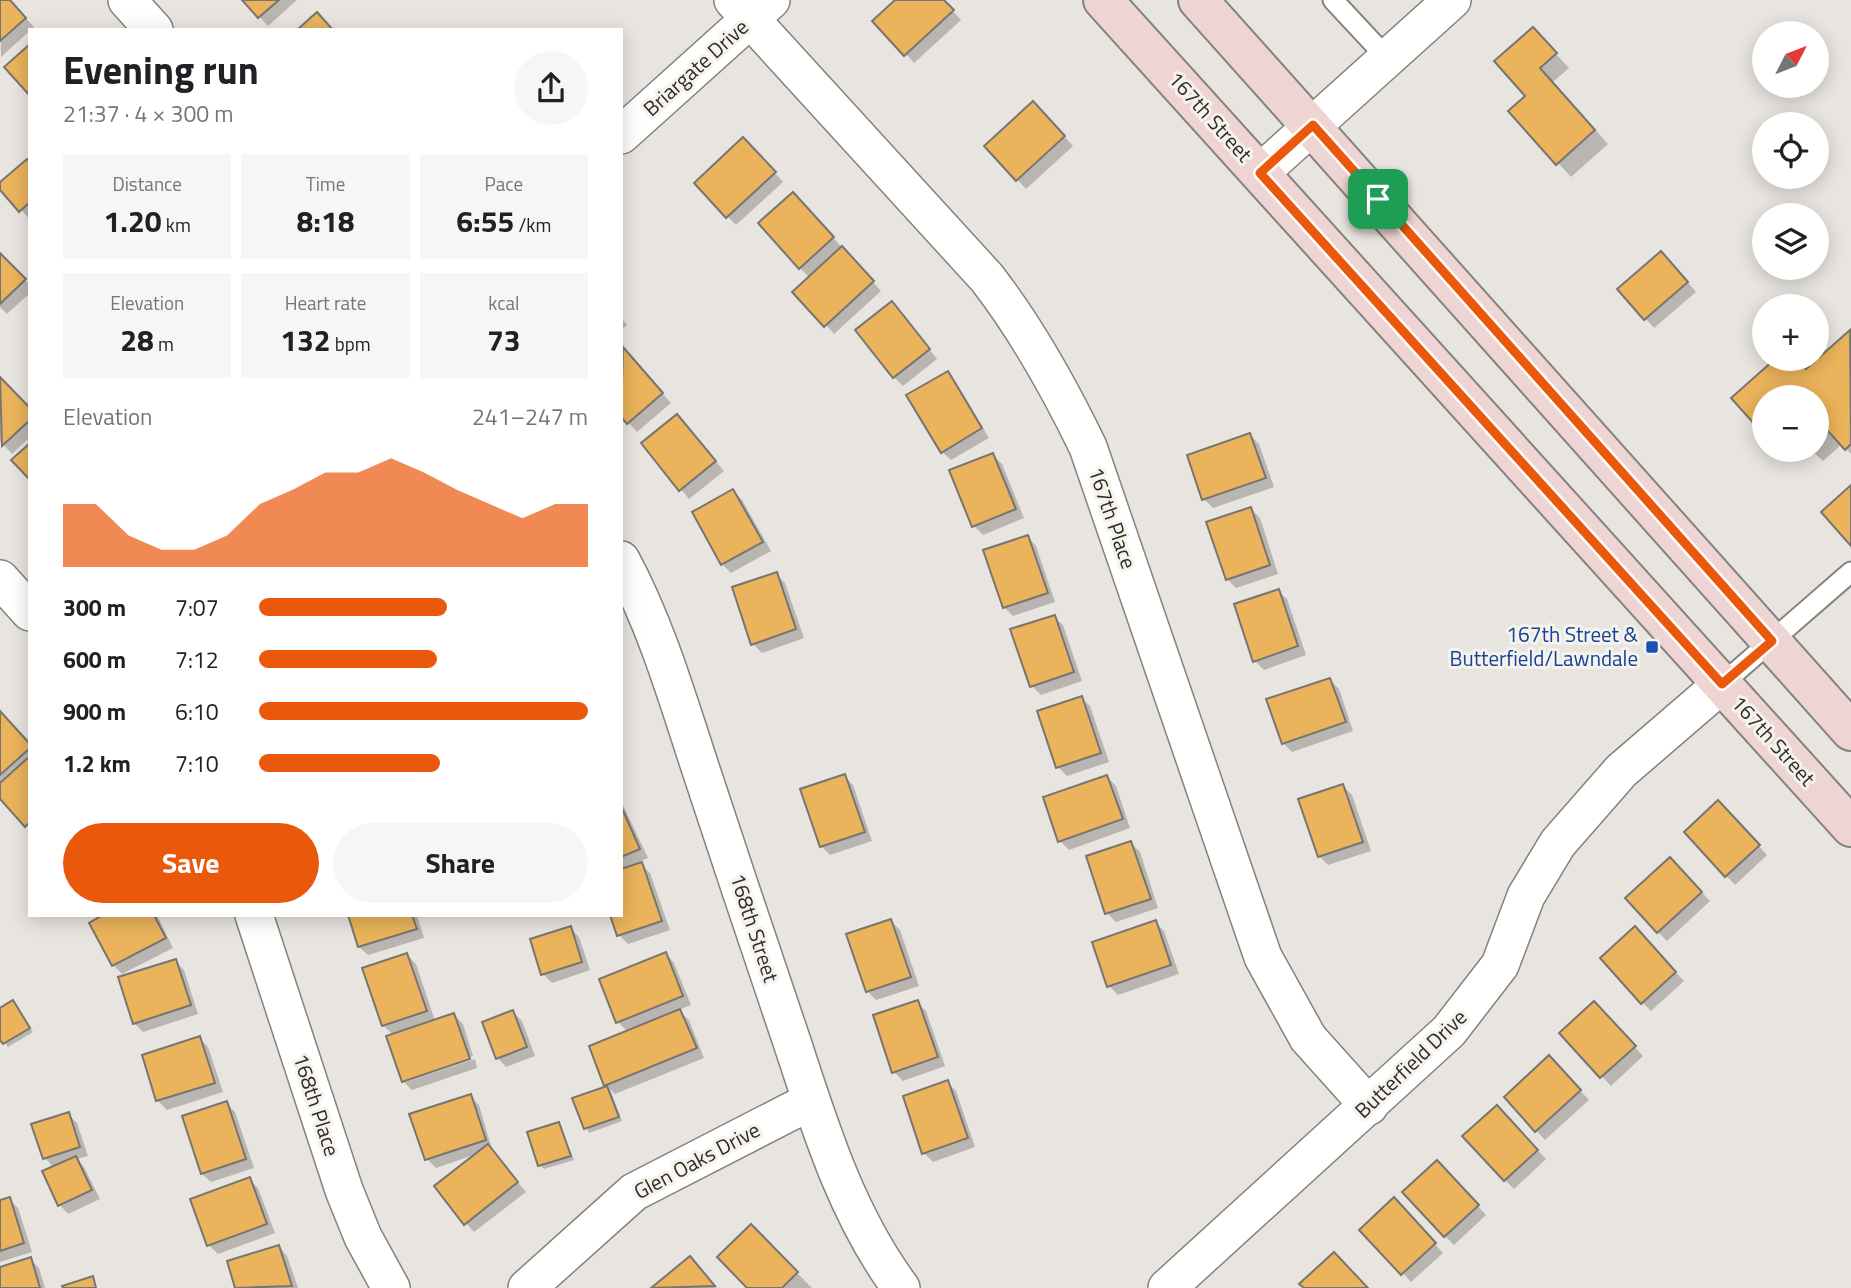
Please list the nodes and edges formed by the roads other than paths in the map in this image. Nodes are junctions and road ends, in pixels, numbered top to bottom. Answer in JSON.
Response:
{"nodes":[{"id":1,"x":127,"y":0,"type":"edge"},
{"id":2,"x":1103,"y":0,"type":"edge"},
{"id":3,"x":1198,"y":0,"type":"edge"},
{"id":4,"x":1333,"y":0,"type":"edge"},
{"id":5,"x":1452,"y":0,"type":"edge"},
{"id":6,"x":751,"y":6,"type":"edge"},
{"id":7,"x":152,"y":28,"type":"edge"},
{"id":8,"x":1387,"y":58,"type":"junction"},
{"id":9,"x":1313,"y":125,"type":"junction"},
{"id":10,"x":623,"y":133,"type":"edge"},
{"id":11,"x":1260,"y":173,"type":"junction"},
{"id":12,"x":623,"y":564,"type":"edge"},
{"id":13,"x":1851,"y":572,"type":"edge"},
{"id":14,"x":1772,"y":641,"type":"junction"},
{"id":15,"x":1722,"y":684,"type":"junction"},
{"id":16,"x":1851,"y":731,"type":"edge"},
{"id":17,"x":1851,"y":827,"type":"edge"},
{"id":18,"x":255,"y":917,"type":"edge"},
{"id":19,"x":811,"y":1101,"type":"junction"},
{"id":20,"x":1369,"y":1106,"type":"junction"},
{"id":21,"x":391,"y":1288,"type":"edge"},
{"id":22,"x":527,"y":1288,"type":"edge"},
{"id":23,"x":901,"y":1288,"type":"edge"},
{"id":24,"x":1167,"y":1288,"type":"edge"}],
"edges":[{"from":1,"to":7,"type":"street"},
{"from":2,"to":11,"type":"main road","name":"167th Street"},
{"from":3,"to":9,"type":"main road"},
{"from":4,"to":8,"type":"lane"},
{"from":5,"to":8,"type":"street"},
{"from":6,"to":10,"type":"street","name":"Briargate Drive"},
{"from":6,"to":20,"type":"street","name":"167th Place"},
{"from":8,"to":9,"type":"street"},
{"from":9,"to":11,"type":"street"},
{"from":9,"to":14,"type":"main road"},
{"from":11,"to":15,"type":"main road","name":"167th Street"},
{"from":12,"to":19,"type":"street","name":"168th Street"},
{"from":13,"to":14,"type":"lane"},
{"from":14,"to":15,"type":"lane"},
{"from":14,"to":16,"type":"main road"},
{"from":15,"to":17,"type":"main road","name":"167th Street"},
{"from":15,"to":20,"type":"street","name":"Butterfield Drive"},
{"from":18,"to":21,"type":"street","name":"168th Place"},
{"from":19,"to":22,"type":"street","name":"Glen Oaks Drive"},
{"from":19,"to":23,"type":"street","name":"168th Street"},
{"from":20,"to":24,"type":"street","name":"Butterfield Drive"}]}
